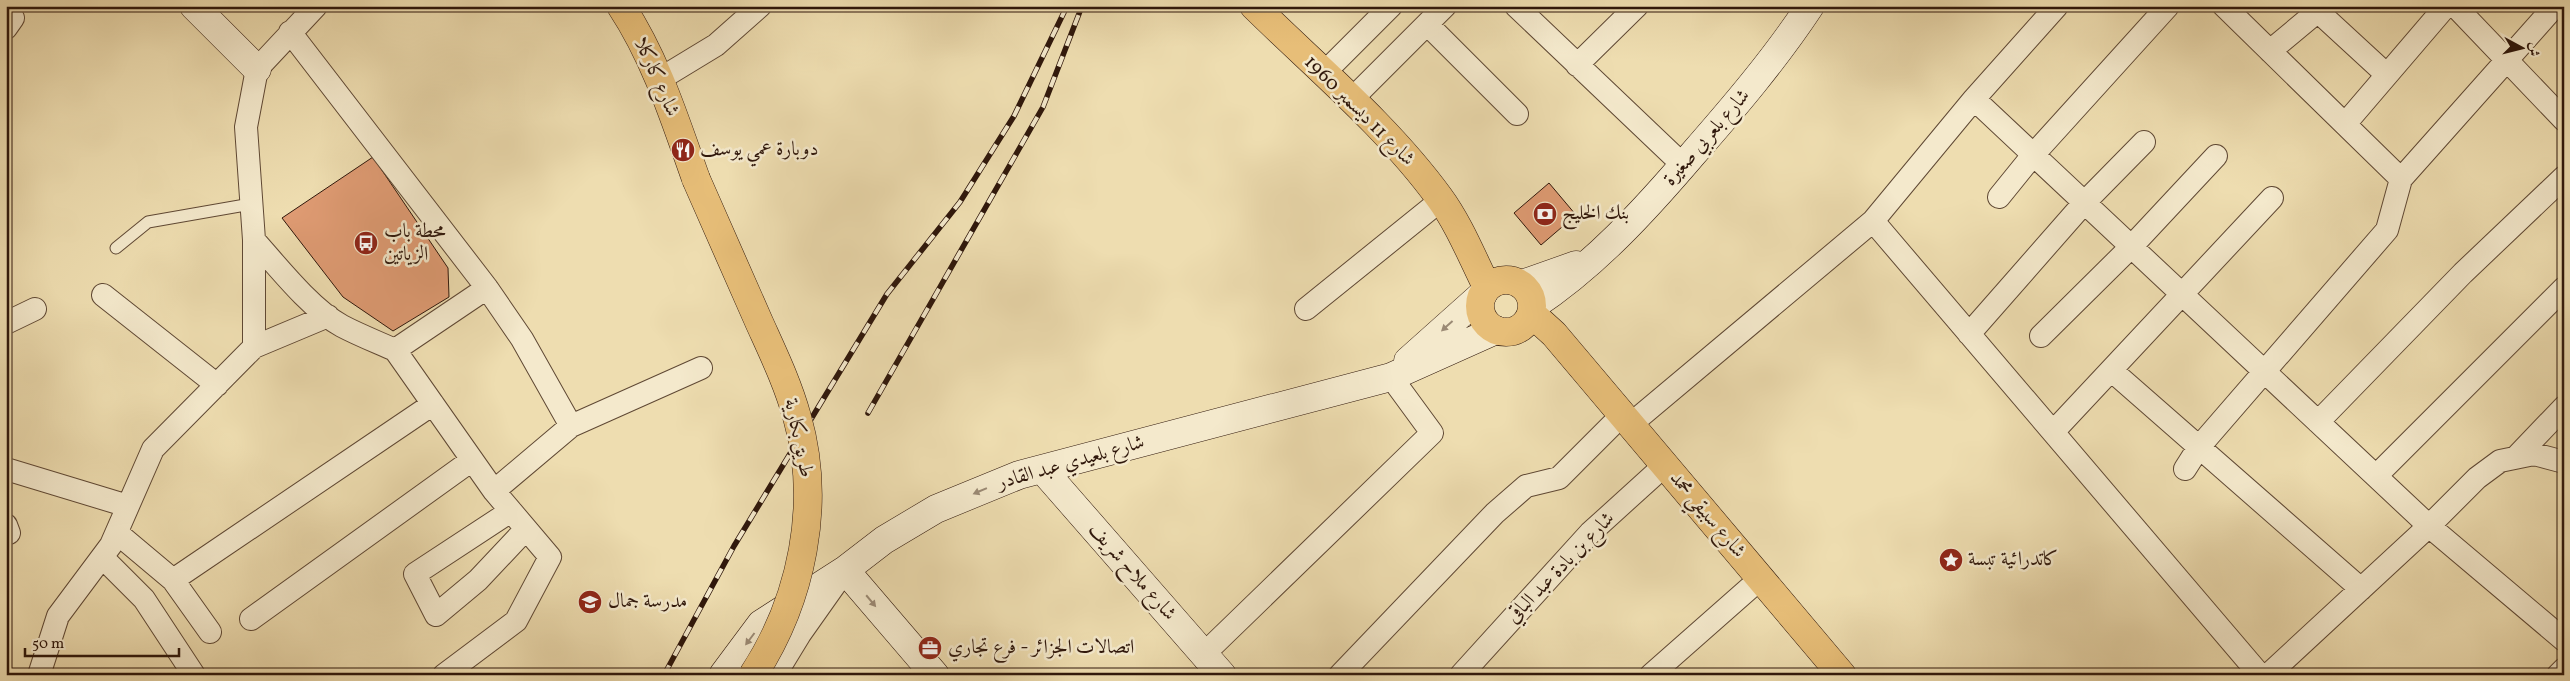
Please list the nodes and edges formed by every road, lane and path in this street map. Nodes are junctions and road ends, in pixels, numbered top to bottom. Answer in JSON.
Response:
{"nodes":[{"id":1,"x":194,"y":6,"type":"edge"},
{"id":2,"x":316,"y":6,"type":"edge"},
{"id":3,"x":621,"y":6,"type":"edge"},
{"id":4,"x":760,"y":6,"type":"edge"},
{"id":5,"x":1254,"y":6,"type":"edge"},
{"id":6,"x":1391,"y":6,"type":"edge"},
{"id":7,"x":1445,"y":6,"type":"edge"},
{"id":8,"x":1516,"y":6,"type":"edge"},
{"id":9,"x":1637,"y":6,"type":"edge"},
{"id":10,"x":1810,"y":6,"type":"edge"},
{"id":11,"x":2057,"y":6,"type":"edge"},
{"id":12,"x":2168,"y":6,"type":"edge"},
{"id":13,"x":2224,"y":6,"type":"edge"},
{"id":14,"x":2446,"y":6,"type":"edge"},
{"id":15,"x":2455,"y":6,"type":"edge"},
{"id":16,"x":2555,"y":6,"type":"edge"},
{"id":17,"x":2318,"y":8,"type":"edge"},
{"id":18,"x":1427,"y":24,"type":"junction"},
{"id":19,"x":290,"y":32,"type":"junction"},
{"id":20,"x":2270,"y":51,"type":"junction"},
{"id":21,"x":2508,"y":62,"type":"junction"},
{"id":22,"x":1577,"y":65,"type":"junction"},
{"id":23,"x":257,"y":69,"type":"junction"},
{"id":24,"x":1323,"y":74,"type":"junction"},
{"id":25,"x":2387,"y":75,"type":"junction"},
{"id":26,"x":660,"y":79,"type":"junction"},
{"id":27,"x":1974,"y":99,"type":"junction"},
{"id":28,"x":1351,"y":100,"type":"junction"},
{"id":29,"x":1517,"y":114,"type":"dead end"},
{"id":30,"x":2564,"y":120,"type":"edge"},
{"id":31,"x":2345,"y":124,"type":"junction"},
{"id":32,"x":2144,"y":142,"type":"dead end"},
{"id":33,"x":2033,"y":155,"type":"junction"},
{"id":34,"x":2216,"y":156,"type":"dead end"},
{"id":35,"x":1683,"y":165,"type":"junction"},
{"id":36,"x":2564,"y":177,"type":"edge"},
{"id":37,"x":696,"y":179,"type":"joint"},
{"id":38,"x":2401,"y":179,"type":"junction"},
{"id":39,"x":1999,"y":197,"type":"dead end"},
{"id":40,"x":2272,"y":198,"type":"dead end"},
{"id":41,"x":2084,"y":203,"type":"junction"},
{"id":42,"x":251,"y":204,"type":"junction"},
{"id":43,"x":1448,"y":211,"type":"junction"},
{"id":44,"x":1873,"y":221,"type":"junction"},
{"id":45,"x":254,"y":240,"type":"junction"},
{"id":46,"x":2131,"y":247,"type":"junction"},
{"id":47,"x":116,"y":248,"type":"dead end"},
{"id":48,"x":486,"y":288,"type":"junction"},
{"id":49,"x":2564,"y":288,"type":"edge"},
{"id":50,"x":1485,"y":290,"type":"junction"},
{"id":51,"x":2182,"y":294,"type":"junction"},
{"id":52,"x":103,"y":295,"type":"dead end"},
{"id":53,"x":1525,"y":296,"type":"junction"},
{"id":54,"x":35,"y":309,"type":"dead end"},
{"id":55,"x":1306,"y":309,"type":"dead end"},
{"id":56,"x":328,"y":316,"type":"junction"},
{"id":57,"x":6,"y":323,"type":"edge"},
{"id":58,"x":1500,"y":331,"type":"junction"},
{"id":59,"x":1970,"y":334,"type":"junction"},
{"id":60,"x":2041,"y":336,"type":"dead end"},
{"id":61,"x":254,"y":347,"type":"junction"},
{"id":62,"x":395,"y":350,"type":"junction"},
{"id":63,"x":1572,"y":355,"type":"junction"},
{"id":64,"x":701,"y":368,"type":"dead end"},
{"id":65,"x":2111,"y":370,"type":"junction"},
{"id":66,"x":2264,"y":371,"type":"junction"},
{"id":67,"x":1391,"y":377,"type":"junction"},
{"id":68,"x":217,"y":385,"type":"junction"},
{"id":69,"x":433,"y":404,"type":"junction"},
{"id":70,"x":2564,"y":407,"type":"edge"},
{"id":71,"x":1626,"y":419,"type":"junction"},
{"id":72,"x":2318,"y":422,"type":"junction"},
{"id":73,"x":571,"y":426,"type":"junction"},
{"id":74,"x":2053,"y":432,"type":"junction"},
{"id":75,"x":2199,"y":447,"type":"junction"},
{"id":76,"x":2518,"y":455,"type":"junction"},
{"id":77,"x":472,"y":460,"type":"junction"},
{"id":78,"x":2564,"y":462,"type":"edge"},
{"id":79,"x":1665,"y":465,"type":"junction"},
{"id":80,"x":1042,"y":468,"type":"junction"},
{"id":81,"x":2185,"y":468,"type":"dead end"},
{"id":82,"x":6,"y":470,"type":"edge"},
{"id":83,"x":2376,"y":476,"type":"junction"},
{"id":84,"x":494,"y":491,"type":"junction"},
{"id":85,"x":128,"y":506,"type":"junction"},
{"id":86,"x":511,"y":511,"type":"junction"},
{"id":87,"x":2429,"y":526,"type":"junction"},
{"id":88,"x":526,"y":529,"type":"junction"},
{"id":89,"x":117,"y":533,"type":"junction"},
{"id":90,"x":102,"y":558,"type":"junction"},
{"id":91,"x":845,"y":570,"type":"junction"},
{"id":92,"x":1761,"y":578,"type":"junction"},
{"id":93,"x":172,"y":580,"type":"junction"},
{"id":94,"x":2360,"y":589,"type":"junction"},
{"id":95,"x":252,"y":619,"type":"dead end"},
{"id":96,"x":210,"y":632,"type":"dead end"},
{"id":97,"x":2564,"y":640,"type":"edge"},
{"id":98,"x":1204,"y":654,"type":"junction"},
{"id":99,"x":2564,"y":669,"type":"edge"},
{"id":100,"x":39,"y":675,"type":"edge"},
{"id":101,"x":194,"y":675,"type":"edge"},
{"id":102,"x":444,"y":675,"type":"edge"},
{"id":103,"x":723,"y":675,"type":"edge"},
{"id":104,"x":753,"y":675,"type":"edge"},
{"id":105,"x":775,"y":675,"type":"edge"},
{"id":106,"x":934,"y":675,"type":"edge"},
{"id":107,"x":1222,"y":675,"type":"edge"},
{"id":108,"x":1340,"y":675,"type":"edge"},
{"id":109,"x":1461,"y":675,"type":"edge"},
{"id":110,"x":1651,"y":675,"type":"edge"},
{"id":111,"x":1842,"y":675,"type":"edge"},
{"id":112,"x":2260,"y":675,"type":"edge"},
{"id":113,"x":2268,"y":675,"type":"edge"},
{"id":114,"x":2558,"y":675,"type":"edge"}],
"edges":[{"from":1,"to":23,"type":"main road"},
{"from":2,"to":19,"type":"street"},
{"from":3,"to":26,"type":"main road","name":"شارع كاركلا"},
{"from":4,"to":26,"type":"street"},
{"from":5,"to":24,"type":"main road","name":"شارع 11 ديسمبر 1960"},
{"from":6,"to":24,"type":"street"},
{"from":7,"to":18,"type":"street"},
{"from":8,"to":22,"type":"street"},
{"from":9,"to":22,"type":"street"},
{"from":10,"to":35,"type":"main road","name":"شارع بلعربي صغيرة"},
{"from":11,"to":27,"type":"street"},
{"from":12,"to":33,"type":"street"},
{"from":13,"to":20,"type":"street"},
{"from":14,"to":25,"type":"street"},
{"from":15,"to":21,"type":"street"},
{"from":16,"to":21,"type":"street"},
{"from":17,"to":20,"type":"street"},
{"from":17,"to":25,"type":"street"},
{"from":18,"to":28,"type":"street"},
{"from":18,"to":29,"type":"street"},
{"from":19,"to":23,"type":"street"},
{"from":19,"to":48,"type":"street"},
{"from":20,"to":31,"type":"street"},
{"from":21,"to":30,"type":"street"},
{"from":21,"to":38,"type":"street"},
{"from":22,"to":35,"type":"street"},
{"from":23,"to":42,"type":"street"},
{"from":24,"to":28,"type":"main road","name":"شارع 11 ديسمبر 1960"},
{"from":25,"to":31,"type":"street"},
{"from":26,"to":37,"type":"main road","name":"شارع كاركلا"},
{"from":27,"to":33,"type":"street"},
{"from":27,"to":44,"type":"street"},
{"from":28,"to":43,"type":"main road","name":"شارع 11 ديسمبر 1960"},
{"from":31,"to":38,"type":"street"},
{"from":32,"to":41,"type":"street"},
{"from":33,"to":39,"type":"street"},
{"from":33,"to":41,"type":"street"},
{"from":34,"to":46,"type":"street"},
{"from":35,"to":53,"type":"main road","name":"شارع بلعربي صغيرة"},
{"from":36,"to":72,"type":"street"},
{"from":37,"to":104,"type":"main road","name":"طريق بكارية","bridge":true},
{"from":38,"to":66,"type":"street"},
{"from":40,"to":51,"type":"street"},
{"from":41,"to":46,"type":"street"},
{"from":41,"to":59,"type":"street"},
{"from":42,"to":45,"type":"street"},
{"from":42,"to":47,"type":"lane"},
{"from":43,"to":50,"type":"main road","name":"شارع 11 ديسمبر 1960"},
{"from":43,"to":53,"type":"main road","name":"شارع 11 ديسمبر 1960"},
{"from":43,"to":55,"type":"street"},
{"from":44,"to":59,"type":"street"},
{"from":44,"to":71,"type":"street"},
{"from":45,"to":56,"type":"street"},
{"from":45,"to":61,"type":"street"},
{"from":46,"to":51,"type":"street"},
{"from":46,"to":60,"type":"street"},
{"from":48,"to":62,"type":"street"},
{"from":48,"to":73,"type":"street"},
{"from":49,"to":83,"type":"street"},
{"from":50,"to":53,"type":"main road"},
{"from":50,"to":58,"type":"main road"},
{"from":50,"to":67,"type":"main road","name":"شارع بلعيدي عبد القادر","one_way":true},
{"from":51,"to":65,"type":"street"},
{"from":51,"to":66,"type":"street"},
{"from":52,"to":68,"type":"street"},
{"from":53,"to":58,"type":"main road"},
{"from":53,"to":63,"type":"main road","name":"شارع سبيقي محمد"},
{"from":54,"to":57,"type":"street"},
{"from":56,"to":61,"type":"street"},
{"from":56,"to":62,"type":"street"},
{"from":58,"to":63,"type":"main road"},
{"from":58,"to":67,"type":"main road","name":"شارع بلعيدي عبد القادر"},
{"from":59,"to":74,"type":"street"},
{"from":61,"to":68,"type":"street"},
{"from":62,"to":69,"type":"street"},
{"from":63,"to":71,"type":"main road","name":"شارع سبيقي محمد"},
{"from":64,"to":73,"type":"street"},
{"from":65,"to":74,"type":"street"},
{"from":65,"to":75,"type":"street"},
{"from":66,"to":72,"type":"street"},
{"from":66,"to":75,"type":"street"},
{"from":67,"to":80,"type":"main road","name":"شارع بلعيدي عبد القادر"},
{"from":67,"to":98,"type":"street"},
{"from":68,"to":85,"type":"street"},
{"from":69,"to":77,"type":"street"},
{"from":69,"to":93,"type":"street"},
{"from":70,"to":76,"type":"street"},
{"from":71,"to":79,"type":"main road","name":"شارع سبيقي محمد"},
{"from":71,"to":108,"type":"street"},
{"from":72,"to":83,"type":"street"},
{"from":73,"to":84,"type":"street"},
{"from":74,"to":112,"type":"street"},
{"from":75,"to":81,"type":"street"},
{"from":75,"to":94,"type":"street"},
{"from":76,"to":78,"type":"street"},
{"from":76,"to":87,"type":"street"},
{"from":77,"to":84,"type":"street"},
{"from":77,"to":95,"type":"street"},
{"from":79,"to":92,"type":"main road","name":"شارع سبيقي محمد"},
{"from":79,"to":109,"type":"street","name":"شارع بن بادة عبد الباقي"},
{"from":80,"to":91,"type":"main road","name":"شارع بلعيدي عبد القادر","one_way":true},
{"from":80,"to":98,"type":"main road","name":"شارع ملاح شريف"},
{"from":82,"to":85,"type":"street"},
{"from":83,"to":87,"type":"street"},
{"from":84,"to":86,"type":"street"},
{"from":85,"to":89,"type":"street"},
{"from":86,"to":88,"type":"street"},
{"from":86,"to":88,"type":"street"},
{"from":87,"to":94,"type":"street"},
{"from":87,"to":97,"type":"street"},
{"from":88,"to":102,"type":"street"},
{"from":89,"to":90,"type":"street"},
{"from":89,"to":93,"type":"street"},
{"from":90,"to":100,"type":"street"},
{"from":90,"to":101,"type":"street"},
{"from":91,"to":103,"type":"main road","name":"شارع بلعيدي عبد القادر","one_way":true},
{"from":91,"to":105,"type":"street"},
{"from":91,"to":106,"type":"main road","one_way":true},
{"from":92,"to":110,"type":"street"},
{"from":92,"to":111,"type":"main road","name":"شارع سبيقي محمد"},
{"from":93,"to":96,"type":"street"},
{"from":94,"to":113,"type":"street"},
{"from":98,"to":107,"type":"main road","name":"شارع ملاح شريف"},
{"from":99,"to":114,"type":"street"}]}
